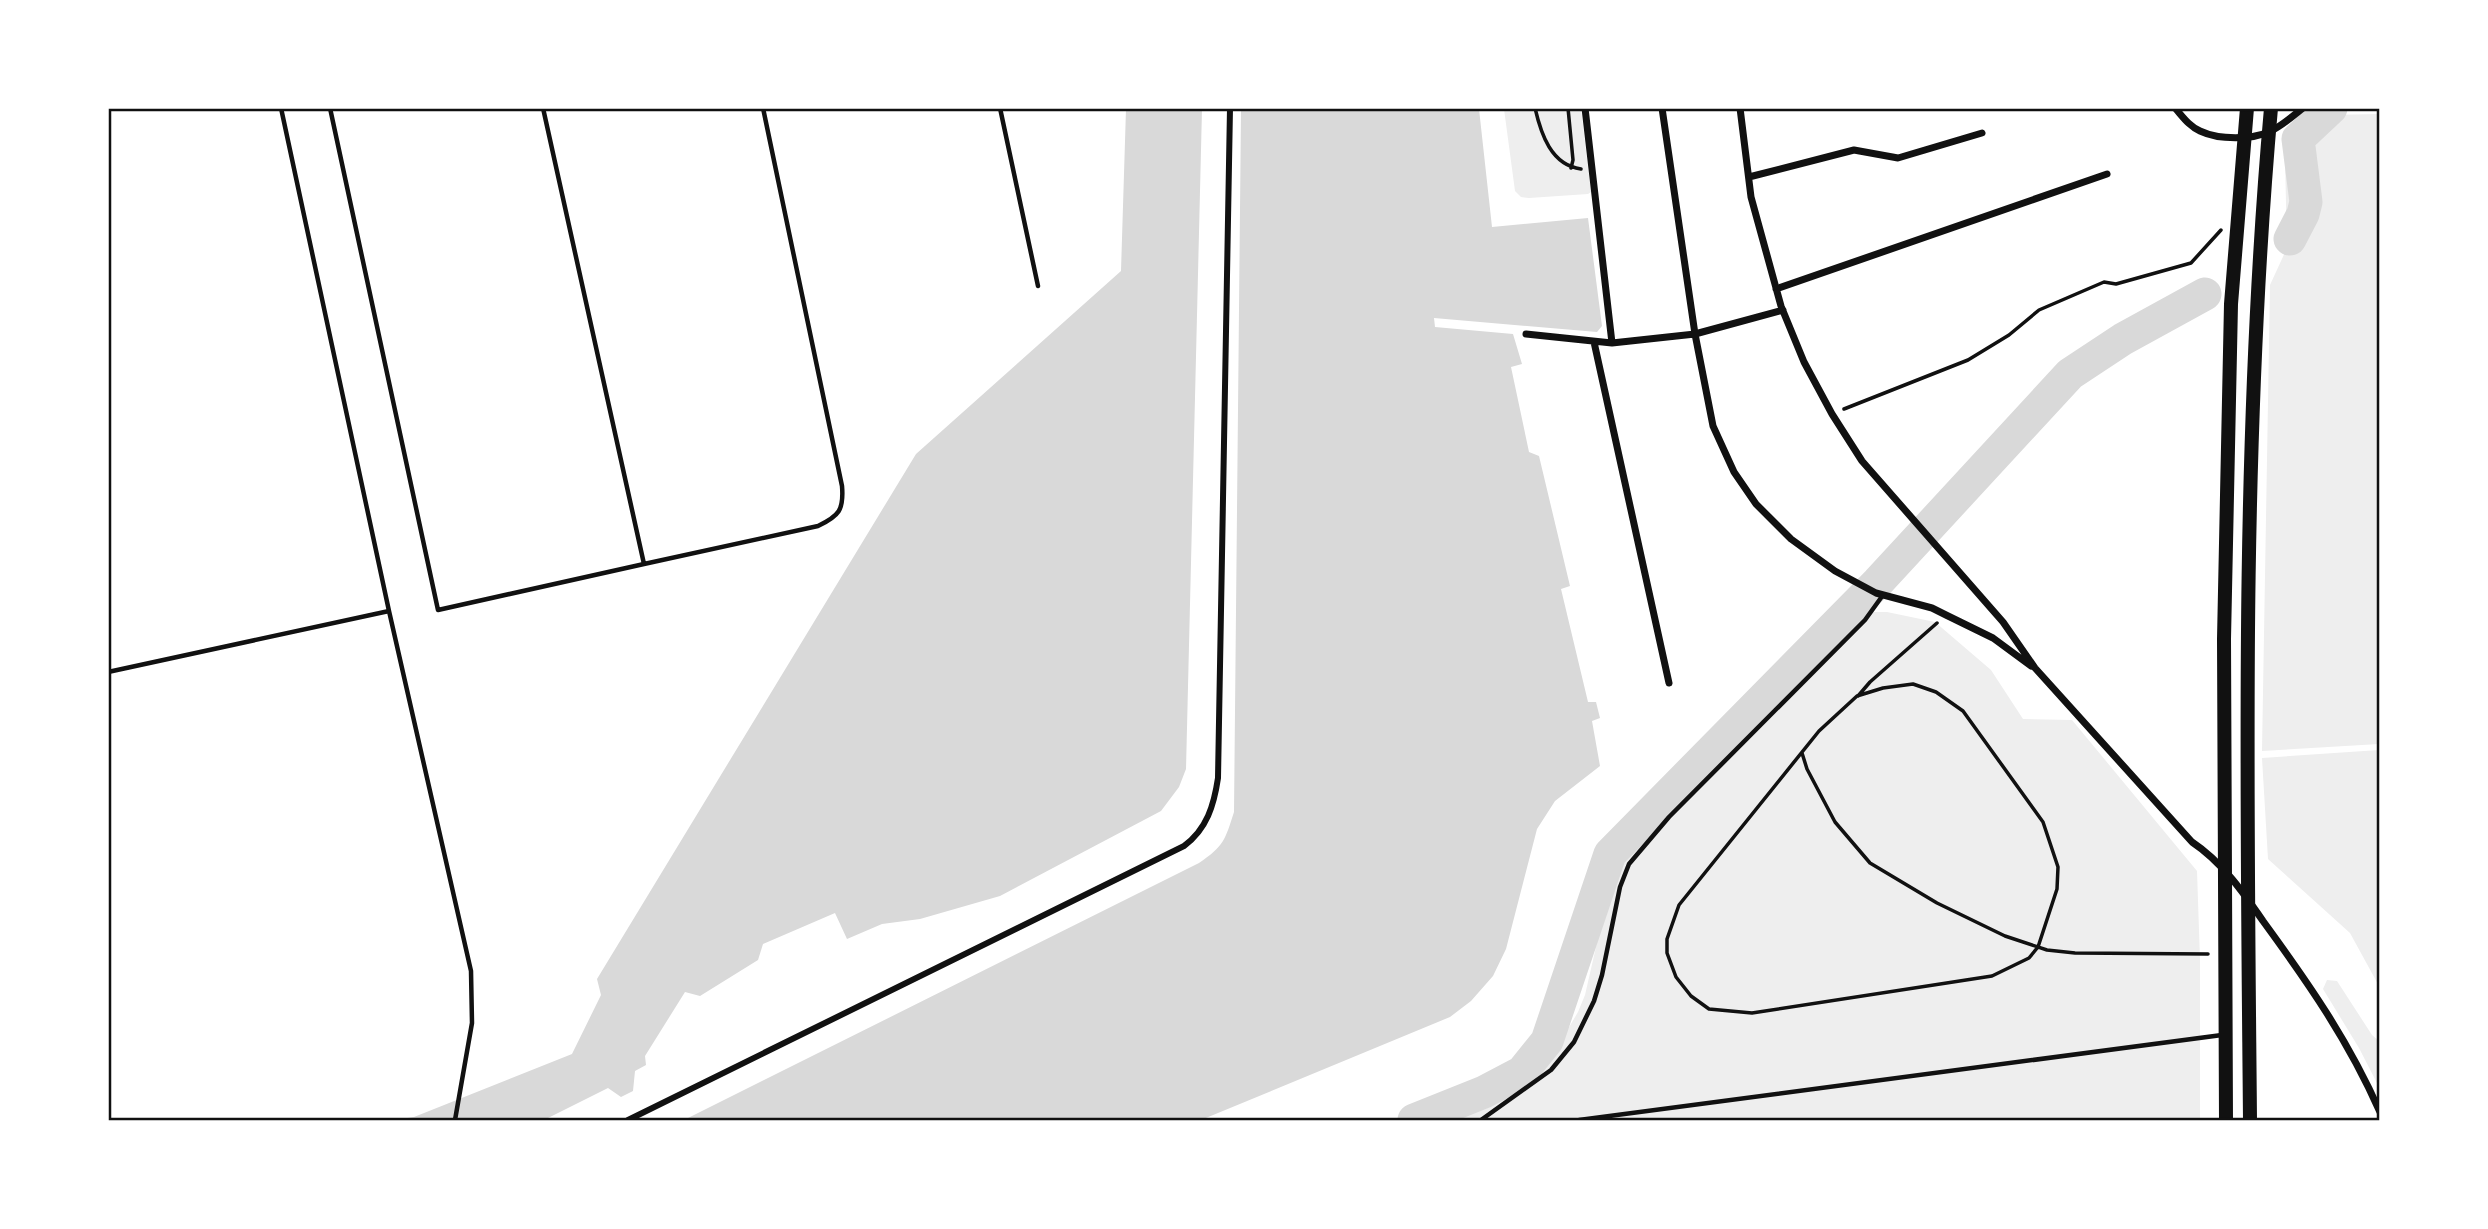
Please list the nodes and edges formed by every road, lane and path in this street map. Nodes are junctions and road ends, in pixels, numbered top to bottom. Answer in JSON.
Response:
{"nodes":[{"id":1,"x":281,"y":108,"type":"edge"},
{"id":2,"x":330,"y":108,"type":"edge"},
{"id":3,"x":543,"y":108,"type":"edge"},
{"id":4,"x":762,"y":108,"type":"edge"},
{"id":5,"x":1000,"y":108,"type":"edge"},
{"id":6,"x":1230,"y":108,"type":"edge"},
{"id":7,"x":1535,"y":108,"type":"edge"},
{"id":8,"x":1568,"y":108,"type":"edge"},
{"id":9,"x":1585,"y":108,"type":"edge"},
{"id":10,"x":1662,"y":108,"type":"edge"},
{"id":11,"x":1740,"y":108,"type":"edge"},
{"id":12,"x":2175,"y":108,"type":"edge"},
{"id":13,"x":2247,"y":108,"type":"edge"},
{"id":14,"x":2271,"y":108,"type":"edge"},
{"id":15,"x":2303,"y":108,"type":"edge"},
{"id":16,"x":2269,"y":132,"type":"junction"},
{"id":17,"x":1982,"y":133,"type":"dead end"},
{"id":18,"x":2245,"y":137,"type":"junction"},
{"id":19,"x":2107,"y":174,"type":"dead end"},
{"id":20,"x":1749,"y":177,"type":"junction"},
{"id":21,"x":2237,"y":220,"type":"junction"},
{"id":22,"x":1038,"y":286,"type":"dead end"},
{"id":23,"x":1776,"y":289,"type":"junction"},
{"id":24,"x":1783,"y":310,"type":"junction"},
{"id":25,"x":1525,"y":334,"type":"dead end"},
{"id":26,"x":1695,"y":334,"type":"junction"},
{"id":27,"x":1594,"y":342,"type":"junction"},
{"id":28,"x":1612,"y":343,"type":"junction"},
{"id":29,"x":1832,"y":414,"type":"junction"},
{"id":30,"x":644,"y":564,"type":"junction"},
{"id":31,"x":1879,"y":594,"type":"junction"},
{"id":32,"x":389,"y":611,"type":"junction"},
{"id":33,"x":1946,"y":615,"type":"junction"},
{"id":34,"x":2035,"y":668,"type":"junction"},
{"id":35,"x":108,"y":672,"type":"edge"},
{"id":36,"x":1669,"y":683,"type":"dead end"},
{"id":37,"x":1857,"y":696,"type":"junction"},
{"id":38,"x":1802,"y":753,"type":"junction"},
{"id":39,"x":2225,"y":873,"type":"junction"},
{"id":40,"x":2249,"y":899,"type":"junction"},
{"id":41,"x":2038,"y":947,"type":"junction"},
{"id":42,"x":2208,"y":954,"type":"dead end"},
{"id":43,"x":2226,"y":1035,"type":"junction"},
{"id":44,"x":2379,"y":1112,"type":"edge"},
{"id":45,"x":455,"y":1121,"type":"edge"},
{"id":46,"x":628,"y":1121,"type":"edge"},
{"id":47,"x":1481,"y":1121,"type":"edge"},
{"id":48,"x":1579,"y":1121,"type":"edge"},
{"id":49,"x":2226,"y":1121,"type":"edge"},
{"id":50,"x":2250,"y":1121,"type":"edge"}],
"edges":[{"from":1,"to":32,"type":"lane"},
{"from":2,"to":30,"type":"lane"},
{"from":3,"to":30,"type":"lane"},
{"from":4,"to":30,"type":"lane"},
{"from":5,"to":22,"type":"lane"},
{"from":6,"to":46,"type":"street"},
{"from":7,"to":8,"type":"path"},
{"from":9,"to":28,"type":"street"},
{"from":10,"to":26,"type":"street"},
{"from":11,"to":20,"type":"street"},
{"from":12,"to":18,"type":"street"},
{"from":13,"to":18,"type":"highway"},
{"from":14,"to":16,"type":"highway"},
{"from":15,"to":16,"type":"street"},
{"from":16,"to":18,"type":"street"},
{"from":16,"to":40,"type":"highway"},
{"from":17,"to":20,"type":"street"},
{"from":18,"to":21,"type":"highway"},
{"from":19,"to":23,"type":"street"},
{"from":20,"to":23,"type":"street"},
{"from":21,"to":29,"type":"path"},
{"from":21,"to":39,"type":"highway"},
{"from":23,"to":24,"type":"street"},
{"from":24,"to":26,"type":"street"},
{"from":24,"to":29,"type":"street"},
{"from":25,"to":27,"type":"street"},
{"from":26,"to":28,"type":"street"},
{"from":26,"to":31,"type":"street"},
{"from":27,"to":28,"type":"street"},
{"from":27,"to":36,"type":"street"},
{"from":29,"to":34,"type":"street"},
{"from":31,"to":33,"type":"street"},
{"from":31,"to":47,"type":"lane"},
{"from":32,"to":35,"type":"lane"},
{"from":32,"to":45,"type":"lane"},
{"from":33,"to":34,"type":"street"},
{"from":33,"to":37,"type":"path"},
{"from":34,"to":39,"type":"street"},
{"from":37,"to":38,"type":"path"},
{"from":37,"to":41,"type":"path"},
{"from":38,"to":41,"type":"path"},
{"from":38,"to":41,"type":"path"},
{"from":39,"to":40,"type":"street"},
{"from":39,"to":43,"type":"highway"},
{"from":40,"to":44,"type":"street"},
{"from":40,"to":50,"type":"highway"},
{"from":41,"to":42,"type":"path"},
{"from":43,"to":48,"type":"lane"},
{"from":43,"to":49,"type":"highway"}]}
